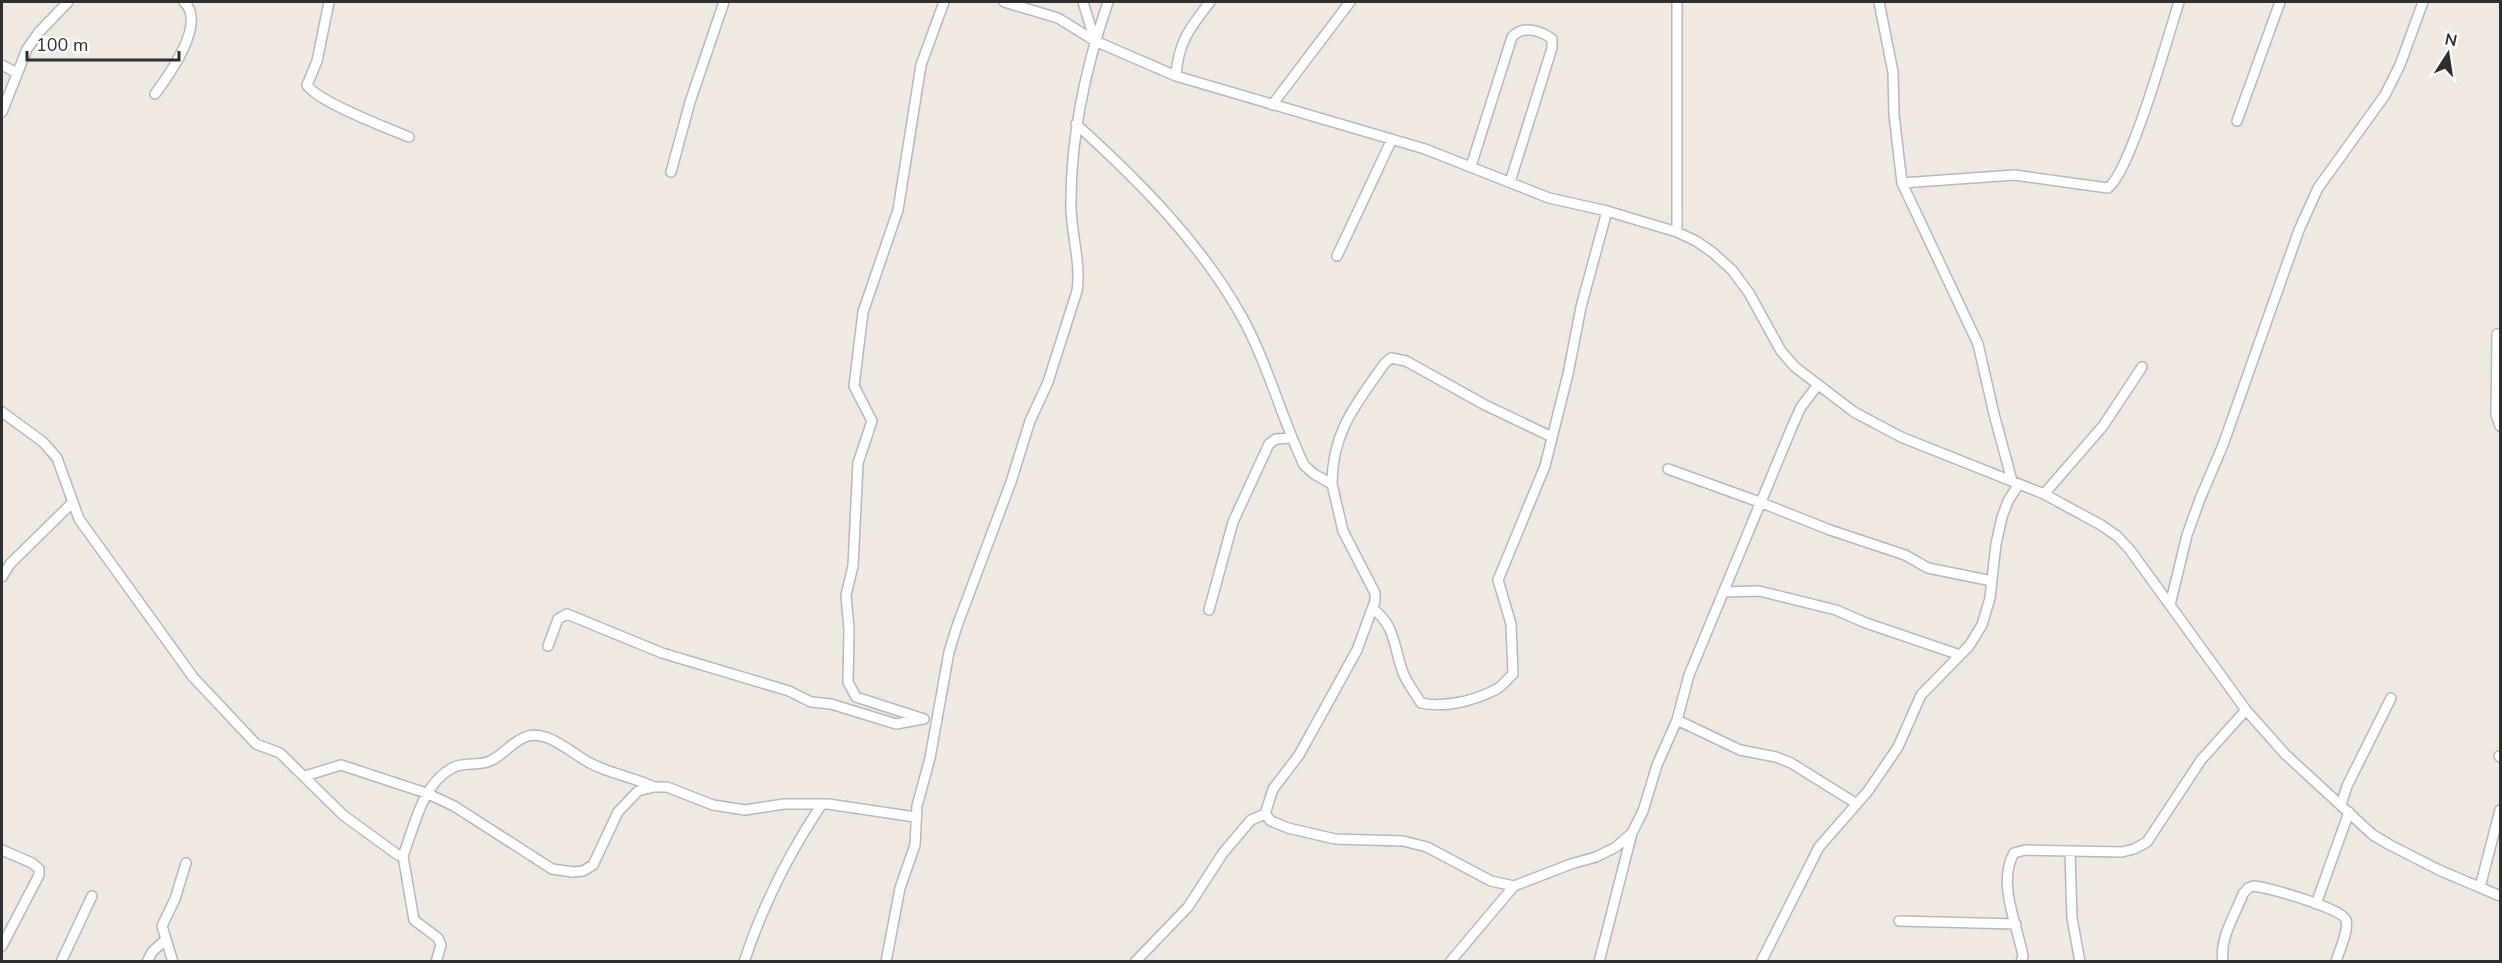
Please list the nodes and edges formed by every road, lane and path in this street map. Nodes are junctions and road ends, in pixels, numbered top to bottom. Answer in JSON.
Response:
{"nodes":[{"id":1,"x":69,"y":2,"type":"edge"},
{"id":2,"x":184,"y":2,"type":"edge"},
{"id":3,"x":329,"y":2,"type":"edge"},
{"id":4,"x":724,"y":2,"type":"edge"},
{"id":5,"x":944,"y":2,"type":"edge"},
{"id":6,"x":1004,"y":2,"type":"edge"},
{"id":7,"x":1083,"y":2,"type":"edge"},
{"id":8,"x":1108,"y":2,"type":"edge"},
{"id":9,"x":1210,"y":2,"type":"edge"},
{"id":10,"x":1350,"y":2,"type":"edge"},
{"id":11,"x":1677,"y":2,"type":"edge"},
{"id":12,"x":1879,"y":2,"type":"edge"},
{"id":13,"x":2179,"y":2,"type":"edge"},
{"id":14,"x":2280,"y":2,"type":"edge"},
{"id":15,"x":2423,"y":2,"type":"edge"},
{"id":16,"x":1095,"y":41,"type":"junction"},
{"id":17,"x":2,"y":65,"type":"edge"},
{"id":18,"x":17,"y":74,"type":"junction"},
{"id":19,"x":1176,"y":76,"type":"junction"},
{"id":20,"x":155,"y":94,"type":"dead end"},
{"id":21,"x":1272,"y":105,"type":"junction"},
{"id":22,"x":2,"y":112,"type":"edge"},
{"id":23,"x":2236,"y":121,"type":"dead end"},
{"id":24,"x":1076,"y":124,"type":"junction"},
{"id":25,"x":409,"y":137,"type":"dead end"},
{"id":26,"x":1392,"y":139,"type":"junction"},
{"id":27,"x":1471,"y":166,"type":"junction"},
{"id":28,"x":671,"y":172,"type":"dead end"},
{"id":29,"x":1510,"y":182,"type":"junction"},
{"id":30,"x":1902,"y":183,"type":"junction"},
{"id":31,"x":1606,"y":211,"type":"junction"},
{"id":32,"x":1677,"y":232,"type":"junction"},
{"id":33,"x":1337,"y":256,"type":"dead end"},
{"id":34,"x":2497,"y":334,"type":"dead end"},
{"id":35,"x":2142,"y":367,"type":"dead end"},
{"id":36,"x":1817,"y":386,"type":"junction"},
{"id":37,"x":2,"y":412,"type":"edge"},
{"id":38,"x":2500,"y":426,"type":"edge"},
{"id":39,"x":1552,"y":437,"type":"junction"},
{"id":40,"x":1291,"y":438,"type":"junction"},
{"id":41,"x":1668,"y":469,"type":"dead end"},
{"id":42,"x":2015,"y":482,"type":"junction"},
{"id":43,"x":1332,"y":484,"type":"junction"},
{"id":44,"x":2044,"y":494,"type":"junction"},
{"id":45,"x":72,"y":503,"type":"junction"},
{"id":46,"x":1762,"y":503,"type":"junction"},
{"id":47,"x":2,"y":577,"type":"edge"},
{"id":48,"x":1992,"y":581,"type":"junction"},
{"id":49,"x":1723,"y":592,"type":"junction"},
{"id":50,"x":2170,"y":605,"type":"junction"},
{"id":51,"x":1373,"y":609,"type":"junction"},
{"id":52,"x":1209,"y":610,"type":"dead end"},
{"id":53,"x":548,"y":646,"type":"dead end"},
{"id":54,"x":1960,"y":655,"type":"junction"},
{"id":55,"x":2391,"y":698,"type":"dead end"},
{"id":56,"x":2246,"y":710,"type":"junction"},
{"id":57,"x":937,"y":714,"type":"junction"},
{"id":58,"x":924,"y":719,"type":"junction"},
{"id":59,"x":1677,"y":720,"type":"junction"},
{"id":60,"x":305,"y":776,"type":"junction"},
{"id":61,"x":654,"y":787,"type":"junction"},
{"id":62,"x":426,"y":793,"type":"junction"},
{"id":63,"x":822,"y":804,"type":"junction"},
{"id":64,"x":1857,"y":804,"type":"junction"},
{"id":65,"x":2341,"y":805,"type":"junction"},
{"id":66,"x":2500,"y":810,"type":"edge"},
{"id":67,"x":2349,"y":812,"type":"junction"},
{"id":68,"x":1264,"y":814,"type":"junction"},
{"id":69,"x":915,"y":817,"type":"junction"},
{"id":70,"x":1632,"y":833,"type":"junction"},
{"id":71,"x":2,"y":850,"type":"edge"},
{"id":72,"x":2070,"y":852,"type":"junction"},
{"id":73,"x":403,"y":856,"type":"junction"},
{"id":74,"x":186,"y":863,"type":"dead end"},
{"id":75,"x":1514,"y":886,"type":"junction"},
{"id":76,"x":2480,"y":887,"type":"junction"},
{"id":77,"x":92,"y":896,"type":"dead end"},
{"id":78,"x":2500,"y":896,"type":"edge"},
{"id":79,"x":2316,"y":904,"type":"junction"},
{"id":80,"x":1899,"y":921,"type":"dead end"},
{"id":81,"x":2016,"y":924,"type":"junction"},
{"id":82,"x":165,"y":940,"type":"junction"},
{"id":83,"x":2,"y":946,"type":"edge"},
{"id":84,"x":61,"y":962,"type":"edge"},
{"id":85,"x":147,"y":962,"type":"edge"},
{"id":86,"x":173,"y":962,"type":"edge"},
{"id":87,"x":436,"y":962,"type":"edge"},
{"id":88,"x":744,"y":962,"type":"edge"},
{"id":89,"x":886,"y":962,"type":"edge"},
{"id":90,"x":1135,"y":962,"type":"edge"},
{"id":91,"x":1450,"y":962,"type":"edge"},
{"id":92,"x":1599,"y":962,"type":"edge"},
{"id":93,"x":1761,"y":962,"type":"edge"},
{"id":94,"x":2021,"y":962,"type":"edge"},
{"id":95,"x":2080,"y":962,"type":"edge"},
{"id":96,"x":2223,"y":962,"type":"edge"},
{"id":97,"x":2336,"y":962,"type":"edge"}],
"edges":[{"from":1,"to":18,"type":"street"},
{"from":2,"to":20,"type":"street"},
{"from":3,"to":25,"type":"street"},
{"from":4,"to":28,"type":"street"},
{"from":5,"to":58,"type":"street"},
{"from":6,"to":16,"type":"street"},
{"from":7,"to":16,"type":"street"},
{"from":8,"to":16,"type":"street"},
{"from":9,"to":19,"type":"street"},
{"from":10,"to":21,"type":"street"},
{"from":11,"to":32,"type":"street"},
{"from":12,"to":30,"type":"street"},
{"from":13,"to":30,"type":"street"},
{"from":14,"to":23,"type":"street"},
{"from":15,"to":50,"type":"street"},
{"from":16,"to":19,"type":"street"},
{"from":16,"to":24,"type":"street"},
{"from":17,"to":18,"type":"street"},
{"from":18,"to":22,"type":"street"},
{"from":19,"to":21,"type":"street"},
{"from":21,"to":26,"type":"street"},
{"from":24,"to":40,"type":"street"},
{"from":24,"to":57,"type":"street"},
{"from":26,"to":27,"type":"street"},
{"from":26,"to":33,"type":"street"},
{"from":27,"to":29,"type":"street"},
{"from":27,"to":29,"type":"street"},
{"from":29,"to":31,"type":"street"},
{"from":30,"to":42,"type":"street"},
{"from":31,"to":32,"type":"street"},
{"from":31,"to":39,"type":"street"},
{"from":32,"to":36,"type":"street"},
{"from":34,"to":38,"type":"street"},
{"from":35,"to":44,"type":"street"},
{"from":36,"to":42,"type":"street"},
{"from":36,"to":46,"type":"street"},
{"from":37,"to":45,"type":"street"},
{"from":39,"to":43,"type":"street"},
{"from":39,"to":51,"type":"street"},
{"from":40,"to":43,"type":"street"},
{"from":40,"to":52,"type":"street"},
{"from":41,"to":46,"type":"street"},
{"from":42,"to":44,"type":"street"},
{"from":42,"to":48,"type":"street"},
{"from":43,"to":51,"type":"street"},
{"from":44,"to":50,"type":"street"},
{"from":45,"to":47,"type":"street"},
{"from":45,"to":60,"type":"street"},
{"from":46,"to":48,"type":"street"},
{"from":46,"to":49,"type":"street"},
{"from":48,"to":54,"type":"street"},
{"from":49,"to":54,"type":"street"},
{"from":49,"to":59,"type":"street"},
{"from":50,"to":56,"type":"street"},
{"from":51,"to":68,"type":"street"},
{"from":53,"to":58,"type":"street"},
{"from":54,"to":64,"type":"street"},
{"from":55,"to":65,"type":"street"},
{"from":56,"to":65,"type":"street"},
{"from":56,"to":72,"type":"street"},
{"from":57,"to":58,"type":"street"},
{"from":57,"to":69,"type":"street"},
{"from":59,"to":64,"type":"street"},
{"from":59,"to":70,"type":"street"},
{"from":60,"to":62,"type":"street"},
{"from":60,"to":73,"type":"street"},
{"from":61,"to":62,"type":"street"},
{"from":61,"to":62,"type":"street"},
{"from":61,"to":63,"type":"street"},
{"from":62,"to":73,"type":"street"},
{"from":63,"to":69,"type":"street"},
{"from":63,"to":88,"type":"street"},
{"from":64,"to":93,"type":"street"},
{"from":65,"to":67,"type":"street"},
{"from":66,"to":76,"type":"street"},
{"from":67,"to":76,"type":"street"},
{"from":67,"to":79,"type":"street"},
{"from":68,"to":75,"type":"street"},
{"from":68,"to":90,"type":"street"},
{"from":69,"to":89,"type":"street"},
{"from":70,"to":75,"type":"street"},
{"from":70,"to":92,"type":"street"},
{"from":71,"to":83,"type":"street"},
{"from":72,"to":81,"type":"street"},
{"from":72,"to":95,"type":"street"},
{"from":73,"to":87,"type":"street"},
{"from":74,"to":82,"type":"street"},
{"from":75,"to":91,"type":"street"},
{"from":76,"to":78,"type":"street"},
{"from":77,"to":84,"type":"street"},
{"from":79,"to":96,"type":"street"},
{"from":79,"to":97,"type":"street"},
{"from":80,"to":81,"type":"street"},
{"from":81,"to":94,"type":"street"},
{"from":82,"to":85,"type":"street"},
{"from":82,"to":86,"type":"street"}]}
